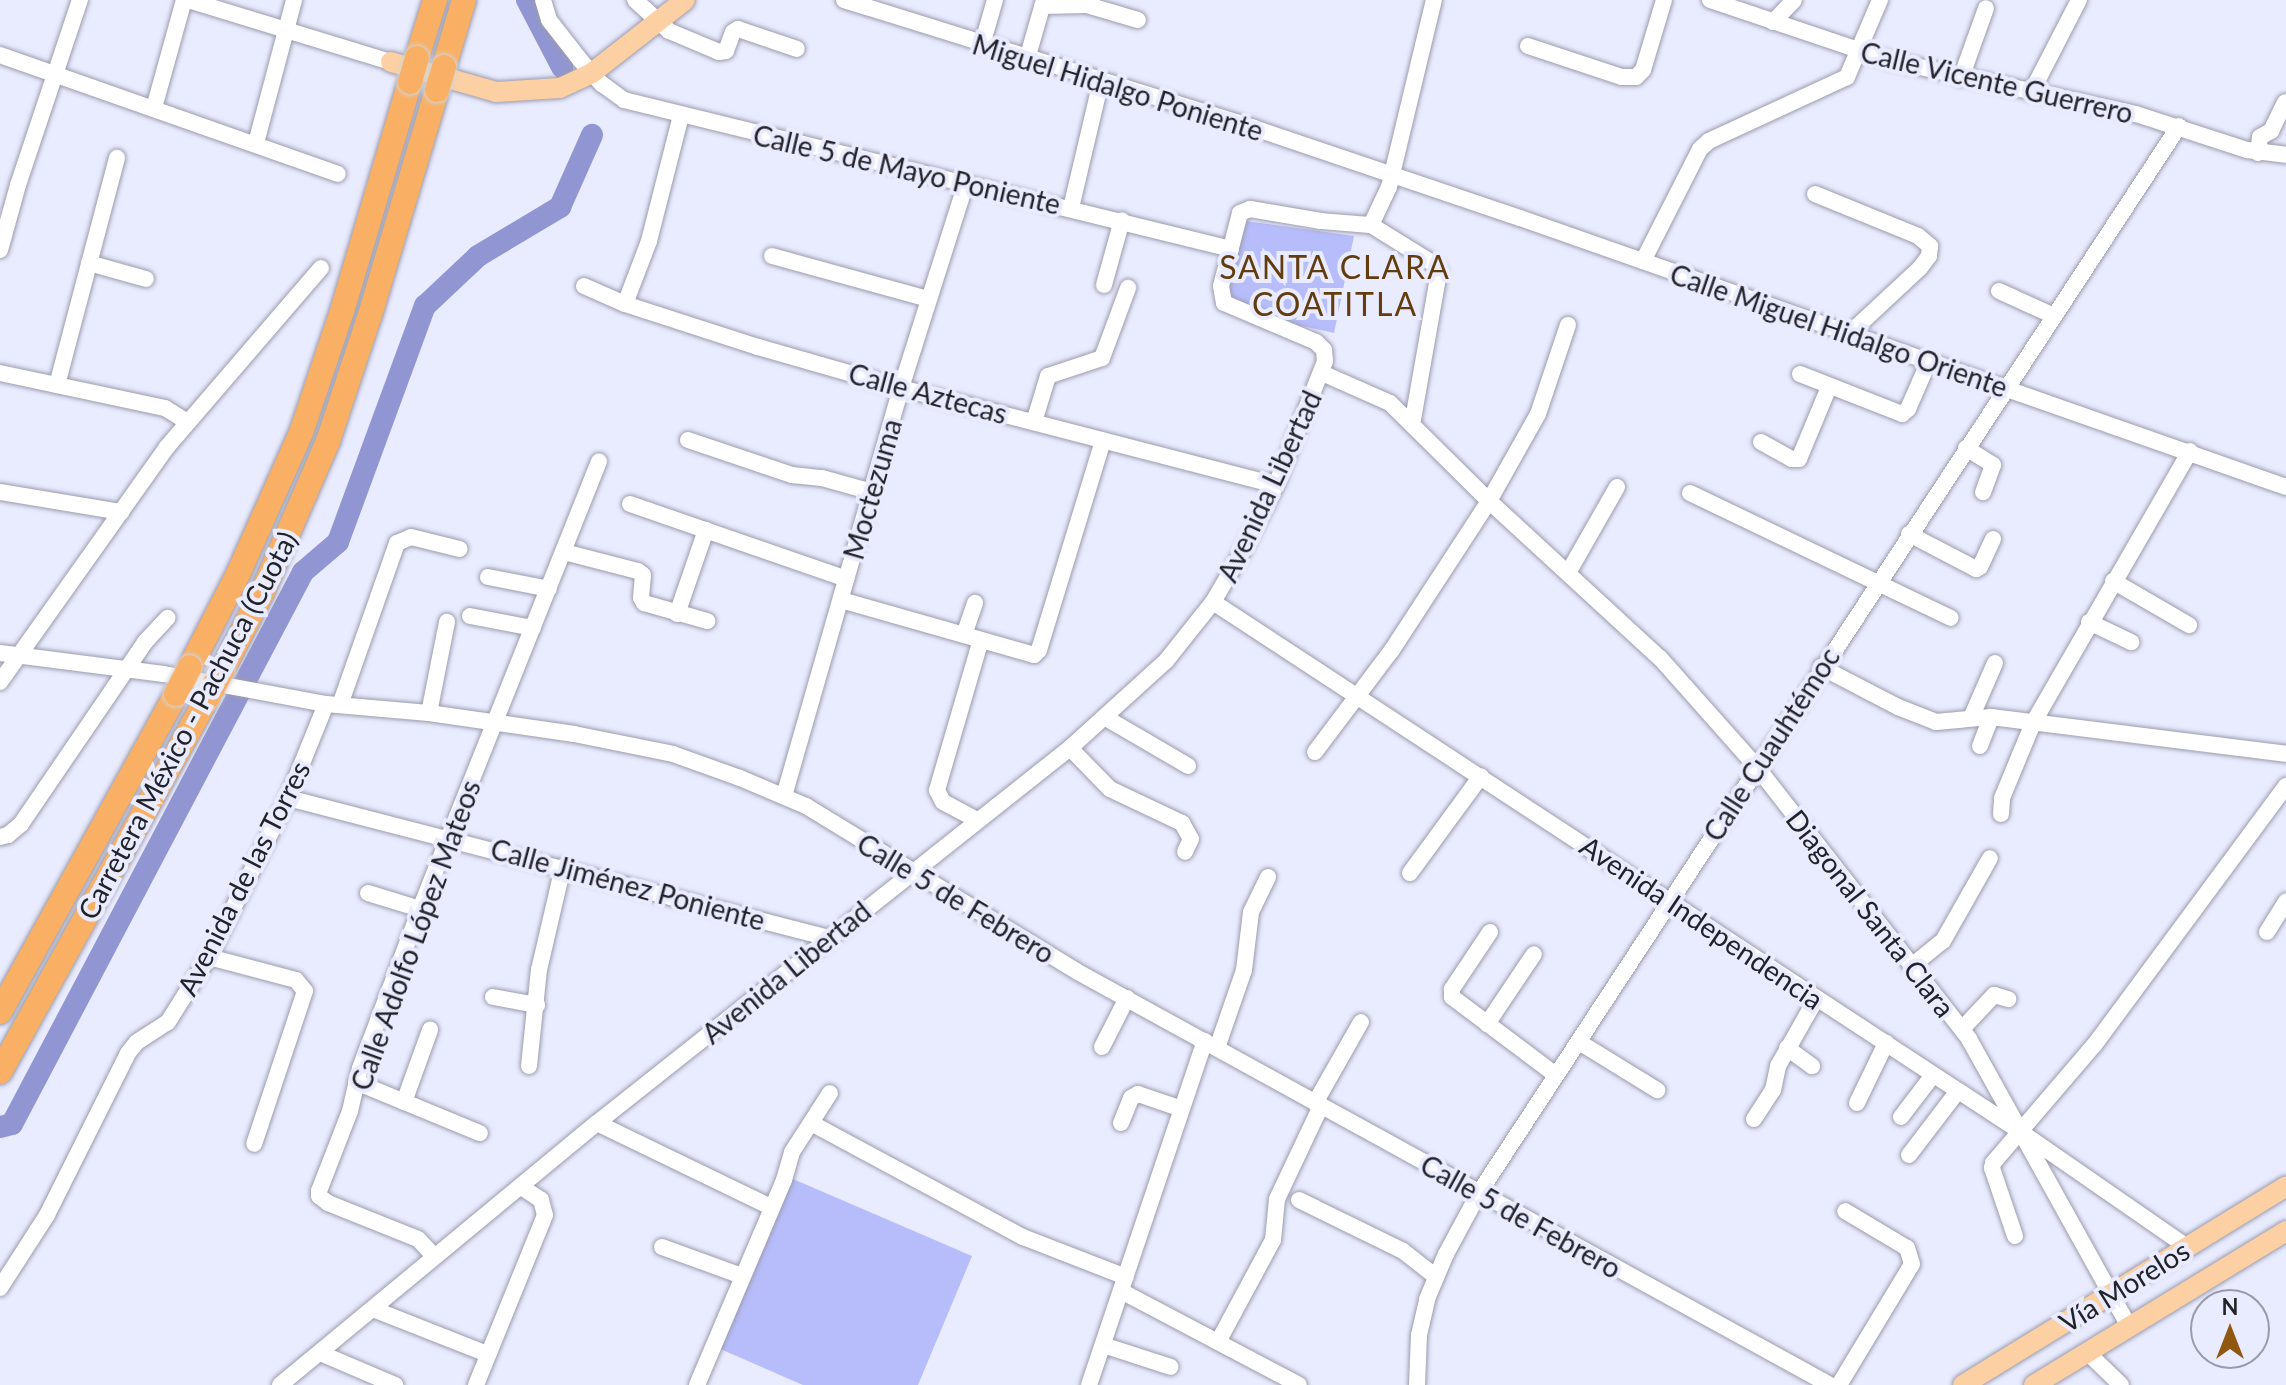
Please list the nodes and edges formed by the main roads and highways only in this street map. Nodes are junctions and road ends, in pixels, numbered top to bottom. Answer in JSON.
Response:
{"nodes":[{"id":1,"x":435,"y":0,"type":"edge"},
{"id":2,"x":464,"y":0,"type":"edge"},
{"id":3,"x":685,"y":0,"type":"edge"},
{"id":4,"x":391,"y":62,"type":"road end"},
{"id":5,"x":0,"y":1012,"type":"edge"},
{"id":6,"x":0,"y":1072,"type":"edge"},
{"id":7,"x":2286,"y":1186,"type":"edge"},
{"id":8,"x":2286,"y":1231,"type":"edge"},
{"id":9,"x":1963,"y":1385,"type":"edge"},
{"id":10,"x":2034,"y":1385,"type":"edge"}],
"edges":[{"from":1,"to":5,"type":"highway","name":"Carretera México - Pachuca (Cuota)","bridge":true},
{"from":2,"to":6,"type":"highway","name":"Carretera México - Pachuca (Cuota)","bridge":true},
{"from":3,"to":4,"type":"main road"},
{"from":7,"to":9,"type":"main road","name":"Vía Morelos"},
{"from":8,"to":10,"type":"main road","name":"Vía Morelos"}]}
